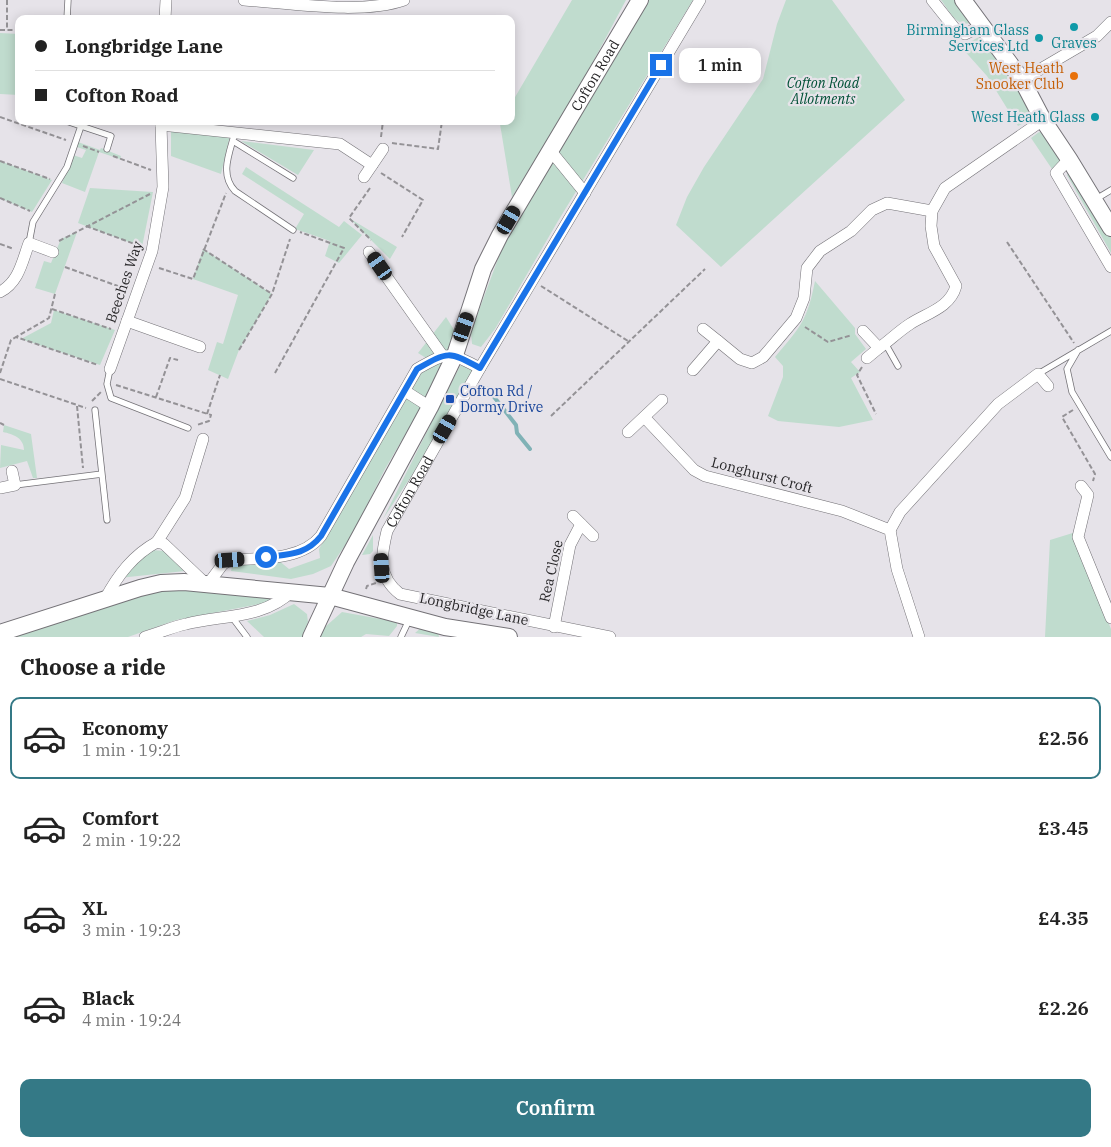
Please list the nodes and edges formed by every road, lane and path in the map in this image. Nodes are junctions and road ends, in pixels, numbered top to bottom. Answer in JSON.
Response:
{"nodes":[{"id":1,"x":6,"y":0,"type":"edge"},
{"id":2,"x":68,"y":0,"type":"edge"},
{"id":3,"x":166,"y":0,"type":"edge"},
{"id":4,"x":244,"y":0,"type":"edge"},
{"id":5,"x":404,"y":0,"type":"edge"},
{"id":6,"x":640,"y":0,"type":"edge"},
{"id":7,"x":700,"y":0,"type":"edge"},
{"id":8,"x":932,"y":0,"type":"edge"},
{"id":9,"x":963,"y":0,"type":"edge"},
{"id":10,"x":67,"y":15,"type":"edge"},
{"id":11,"x":165,"y":15,"type":"edge"},
{"id":12,"x":1111,"y":22,"type":"edge"},
{"id":13,"x":982,"y":26,"type":"junction"},
{"id":14,"x":0,"y":30,"type":"edge"},
{"id":15,"x":8,"y":30,"type":"junction"},
{"id":16,"x":15,"y":30,"type":"edge"},
{"id":17,"x":1022,"y":80,"type":"junction"},
{"id":18,"x":0,"y":117,"type":"edge"},
{"id":19,"x":1043,"y":120,"type":"junction"},
{"id":20,"x":15,"y":122,"type":"edge"},
{"id":21,"x":24,"y":125,"type":"edge"},
{"id":22,"x":78,"y":125,"type":"edge"},
{"id":23,"x":161,"y":125,"type":"edge"},
{"id":24,"x":171,"y":125,"type":"edge"},
{"id":25,"x":383,"y":125,"type":"edge"},
{"id":26,"x":441,"y":125,"type":"edge"},
{"id":27,"x":81,"y":126,"type":"junction"},
{"id":28,"x":234,"y":137,"type":"junction"},
{"id":29,"x":74,"y":142,"type":"junction"},
{"id":30,"x":382,"y":145,"type":"junction"},
{"id":31,"x":107,"y":149,"type":"dead end"},
{"id":32,"x":550,"y":150,"type":"junction"},
{"id":33,"x":1069,"y":159,"type":"junction"},
{"id":34,"x":0,"y":162,"type":"edge"},
{"id":35,"x":372,"y":165,"type":"junction"},
{"id":36,"x":163,"y":174,"type":"junction"},
{"id":37,"x":364,"y":176,"type":"joint"},
{"id":38,"x":293,"y":178,"type":"dead end"},
{"id":39,"x":58,"y":182,"type":"junction"},
{"id":40,"x":229,"y":185,"type":"junction"},
{"id":41,"x":163,"y":187,"type":"junction"},
{"id":42,"x":1111,"y":190,"type":"edge"},
{"id":43,"x":584,"y":193,"type":"junction"},
{"id":44,"x":0,"y":198,"type":"edge"},
{"id":45,"x":1094,"y":200,"type":"junction"},
{"id":46,"x":932,"y":211,"type":"junction"},
{"id":47,"x":32,"y":212,"type":"dead end"},
{"id":48,"x":86,"y":226,"type":"junction"},
{"id":49,"x":1111,"y":228,"type":"edge"},
{"id":50,"x":293,"y":230,"type":"junction"},
{"id":51,"x":402,"y":237,"type":"dead end"},
{"id":52,"x":1007,"y":242,"type":"dead end"},
{"id":53,"x":0,"y":244,"type":"edge"},
{"id":54,"x":29,"y":244,"type":"junction"},
{"id":55,"x":373,"y":248,"type":"joint"},
{"id":56,"x":203,"y":249,"type":"junction"},
{"id":57,"x":152,"y":250,"type":"junction"},
{"id":58,"x":53,"y":252,"type":"joint"},
{"id":59,"x":25,"y":255,"type":"junction"},
{"id":60,"x":147,"y":264,"type":"junction"},
{"id":61,"x":65,"y":267,"type":"dead end"},
{"id":62,"x":1111,"y":267,"type":"edge"},
{"id":63,"x":705,"y":269,"type":"dead end"},
{"id":64,"x":533,"y":281,"type":"junction"},
{"id":65,"x":0,"y":292,"type":"edge"},
{"id":66,"x":137,"y":293,"type":"junction"},
{"id":67,"x":56,"y":294,"type":"dead end"},
{"id":68,"x":272,"y":294,"type":"junction"},
{"id":69,"x":52,"y":309,"type":"junction"},
{"id":70,"x":796,"y":318,"type":"junction"},
{"id":71,"x":127,"y":321,"type":"junction"},
{"id":72,"x":703,"y":329,"type":"dead end"},
{"id":73,"x":863,"y":331,"type":"joint"},
{"id":74,"x":1111,"y":331,"type":"edge"},
{"id":75,"x":123,"y":333,"type":"junction"},
{"id":76,"x":16,"y":337,"type":"junction"},
{"id":77,"x":718,"y":341,"type":"junction"},
{"id":78,"x":629,"y":342,"type":"junction"},
{"id":79,"x":882,"y":346,"type":"junction"},
{"id":80,"x":200,"y":347,"type":"dead end"},
{"id":81,"x":239,"y":350,"type":"dead end"},
{"id":82,"x":1078,"y":350,"type":"junction"},
{"id":83,"x":448,"y":355,"type":"junction"},
{"id":84,"x":867,"y":358,"type":"joint"},
{"id":85,"x":178,"y":360,"type":"dead end"},
{"id":86,"x":898,"y":366,"type":"dead end"},
{"id":87,"x":480,"y":368,"type":"junction"},
{"id":88,"x":110,"y":369,"type":"junction"},
{"id":89,"x":693,"y":370,"type":"dead end"},
{"id":90,"x":0,"y":373,"type":"edge"},
{"id":91,"x":275,"y":374,"type":"dead end"},
{"id":92,"x":1038,"y":374,"type":"junction"},
{"id":93,"x":220,"y":375,"type":"dead end"},
{"id":94,"x":0,"y":379,"type":"edge"},
{"id":95,"x":107,"y":383,"type":"junction"},
{"id":96,"x":1048,"y":386,"type":"dead end"},
{"id":97,"x":405,"y":391,"type":"junction"},
{"id":98,"x":156,"y":397,"type":"junction"},
{"id":99,"x":662,"y":400,"type":"dead end"},
{"id":100,"x":76,"y":404,"type":"junction"},
{"id":101,"x":430,"y":407,"type":"junction"},
{"id":102,"x":95,"y":410,"type":"dead end"},
{"id":103,"x":207,"y":414,"type":"junction"},
{"id":104,"x":876,"y":414,"type":"dead end"},
{"id":105,"x":551,"y":416,"type":"dead end"},
{"id":106,"x":1062,"y":417,"type":"dead end"},
{"id":107,"x":645,"y":418,"type":"junction"},
{"id":108,"x":0,"y":423,"type":"edge"},
{"id":109,"x":4,"y":424,"type":"dead end"},
{"id":110,"x":188,"y":428,"type":"joint"},
{"id":111,"x":628,"y":432,"type":"dead end"},
{"id":112,"x":203,"y":439,"type":"dead end"},
{"id":113,"x":1111,"y":457,"type":"edge"},
{"id":114,"x":12,"y":471,"type":"dead end"},
{"id":115,"x":102,"y":474,"type":"junction"},
{"id":116,"x":84,"y":475,"type":"junction"},
{"id":117,"x":15,"y":485,"type":"junction"},
{"id":118,"x":0,"y":488,"type":"edge"},
{"id":119,"x":1085,"y":491,"type":"junction"},
{"id":120,"x":1100,"y":492,"type":"dead end"},
{"id":121,"x":107,"y":520,"type":"dead end"},
{"id":122,"x":890,"y":530,"type":"junction"},
{"id":123,"x":593,"y":536,"type":"dead end"},
{"id":124,"x":157,"y":542,"type":"junction"},
{"id":125,"x":382,"y":568,"type":"joint"},
{"id":126,"x":207,"y":584,"type":"junction"},
{"id":127,"x":292,"y":591,"type":"junction"},
{"id":128,"x":330,"y":596,"type":"junction"},
{"id":129,"x":106,"y":599,"type":"junction"},
{"id":130,"x":494,"y":613,"type":"junction"},
{"id":131,"x":231,"y":616,"type":"junction"},
{"id":132,"x":410,"y":618,"type":"junction"},
{"id":133,"x":1111,"y":618,"type":"edge"},
{"id":134,"x":554,"y":627,"type":"junction"},
{"id":135,"x":445,"y":632,"type":"edge"},
{"id":136,"x":0,"y":633,"type":"edge"},
{"id":137,"x":489,"y":634,"type":"junction"},
{"id":138,"x":145,"y":637,"type":"edge"},
{"id":139,"x":247,"y":637,"type":"edge"},
{"id":140,"x":311,"y":637,"type":"edge"},
{"id":141,"x":401,"y":637,"type":"edge"},
{"id":142,"x":509,"y":637,"type":"edge"},
{"id":143,"x":610,"y":637,"type":"edge"},
{"id":144,"x":919,"y":637,"type":"edge"}],
"edges":[{"from":1,"to":15,"type":"path"},
{"from":2,"to":10,"type":"lane"},
{"from":3,"to":11,"type":"street"},
{"from":4,"to":5,"type":"street"},
{"from":6,"to":32,"type":"street","name":"Cofton Road"},
{"from":7,"to":43,"type":"street","name":"Cofton Road"},
{"from":8,"to":13,"type":"street"},
{"from":9,"to":13,"type":"street"},
{"from":12,"to":17,"type":"street"},
{"from":13,"to":17,"type":"street"},
{"from":14,"to":15,"type":"path"},
{"from":15,"to":16,"type":"path"},
{"from":17,"to":19,"type":"street"},
{"from":18,"to":20,"type":"path"},
{"from":19,"to":33,"type":"street"},
{"from":19,"to":46,"type":"street"},
{"from":21,"to":29,"type":"path"},
{"from":22,"to":27,"type":"lane"},
{"from":23,"to":36,"type":"street","name":"Beeches Way"},
{"from":24,"to":28,"type":"street"},
{"from":25,"to":30,"type":"path"},
{"from":26,"to":30,"type":"path"},
{"from":27,"to":29,"type":"lane"},
{"from":27,"to":31,"type":"lane"},
{"from":28,"to":35,"type":"street"},
{"from":28,"to":38,"type":"lane"},
{"from":28,"to":40,"type":"lane"},
{"from":29,"to":36,"type":"path"},
{"from":29,"to":39,"type":"lane"},
{"from":30,"to":35,"type":"street"},
{"from":32,"to":43,"type":"street"},
{"from":32,"to":83,"type":"street","name":"Cofton Road"},
{"from":33,"to":45,"type":"street"},
{"from":33,"to":62,"type":"street"},
{"from":34,"to":39,"type":"path"},
{"from":35,"to":37,"type":"street"},
{"from":35,"to":51,"type":"path"},
{"from":36,"to":41,"type":"street","name":"Beeches Way"},
{"from":37,"to":55,"type":"path"},
{"from":39,"to":54,"type":"lane"},
{"from":40,"to":50,"type":"lane"},
{"from":40,"to":56,"type":"path"},
{"from":41,"to":48,"type":"path"},
{"from":41,"to":57,"type":"street","name":"Beeches Way"},
{"from":42,"to":45,"type":"lane"},
{"from":43,"to":64,"type":"street","name":"Cofton Road"},
{"from":44,"to":47,"type":"path"},
{"from":45,"to":49,"type":"street"},
{"from":46,"to":70,"type":"street"},
{"from":46,"to":79,"type":"street"},
{"from":48,"to":57,"type":"path"},
{"from":48,"to":58,"type":"path"},
{"from":50,"to":68,"type":"path"},
{"from":50,"to":91,"type":"path"},
{"from":52,"to":82,"type":"path"},
{"from":53,"to":59,"type":"path"},
{"from":54,"to":58,"type":"street"},
{"from":54,"to":59,"type":"street"},
{"from":55,"to":83,"type":"street"},
{"from":56,"to":60,"type":"path"},
{"from":56,"to":68,"type":"path"},
{"from":57,"to":60,"type":"street","name":"Beeches Way"},
{"from":59,"to":65,"type":"street"},
{"from":60,"to":66,"type":"street","name":"Beeches Way"},
{"from":61,"to":66,"type":"path"},
{"from":63,"to":78,"type":"path"},
{"from":64,"to":78,"type":"path"},
{"from":64,"to":87,"type":"street","name":"Cofton Road"},
{"from":66,"to":71,"type":"street","name":"Beeches Way"},
{"from":67,"to":69,"type":"path"},
{"from":68,"to":81,"type":"path"},
{"from":69,"to":75,"type":"path"},
{"from":69,"to":76,"type":"path"},
{"from":70,"to":73,"type":"path"},
{"from":70,"to":77,"type":"street"},
{"from":71,"to":75,"type":"street","name":"Beeches Way"},
{"from":71,"to":80,"type":"street"},
{"from":72,"to":77,"type":"street"},
{"from":73,"to":79,"type":"street"},
{"from":74,"to":82,"type":"lane"},
{"from":75,"to":88,"type":"street","name":"Beeches Way"},
{"from":76,"to":88,"type":"path"},
{"from":76,"to":90,"type":"path"},
{"from":77,"to":89,"type":"street"},
{"from":78,"to":105,"type":"path"},
{"from":79,"to":84,"type":"street"},
{"from":79,"to":86,"type":"lane"},
{"from":82,"to":92,"type":"lane"},
{"from":82,"to":113,"type":"lane"},
{"from":83,"to":87,"type":"street"},
{"from":83,"to":97,"type":"street"},
{"from":83,"to":101,"type":"street","name":"Cofton Road"},
{"from":84,"to":104,"type":"path"},
{"from":85,"to":98,"type":"path"},
{"from":87,"to":125,"type":"street","name":"Cofton Road"},
{"from":88,"to":95,"type":"lane"},
{"from":92,"to":96,"type":"street"},
{"from":92,"to":122,"type":"street"},
{"from":93,"to":103,"type":"path"},
{"from":94,"to":100,"type":"path"},
{"from":95,"to":98,"type":"path"},
{"from":95,"to":100,"type":"path"},
{"from":95,"to":110,"type":"lane"},
{"from":97,"to":101,"type":"street"},
{"from":97,"to":126,"type":"street"},
{"from":98,"to":103,"type":"path"},
{"from":99,"to":107,"type":"street"},
{"from":100,"to":116,"type":"path"},
{"from":101,"to":128,"type":"street","name":"Cofton Road"},
{"from":102,"to":115,"type":"lane"},
{"from":103,"to":110,"type":"path"},
{"from":106,"to":119,"type":"path"},
{"from":107,"to":111,"type":"street"},
{"from":107,"to":122,"type":"street","name":"Longhurst Croft"},
{"from":108,"to":109,"type":"path"},
{"from":112,"to":124,"type":"street"},
{"from":114,"to":117,"type":"street"},
{"from":115,"to":116,"type":"lane"},
{"from":115,"to":121,"type":"lane"},
{"from":116,"to":117,"type":"lane"},
{"from":117,"to":118,"type":"street"},
{"from":119,"to":120,"type":"street"},
{"from":119,"to":133,"type":"street"},
{"from":122,"to":144,"type":"street"},
{"from":123,"to":134,"type":"street","name":"Rea Close"},
{"from":124,"to":126,"type":"street"},
{"from":124,"to":129,"type":"street"},
{"from":125,"to":130,"type":"street","name":"Longbridge Lane"},
{"from":126,"to":127,"type":"street","name":"Longbridge Lane"},
{"from":126,"to":129,"type":"street","name":"Longbridge Lane"},
{"from":127,"to":128,"type":"street","name":"Longbridge Lane"},
{"from":127,"to":131,"type":"street"},
{"from":128,"to":132,"type":"street","name":"Longbridge Lane"},
{"from":128,"to":140,"type":"street","name":"Cofton Road"},
{"from":129,"to":136,"type":"street","name":"Longbridge Lane"},
{"from":130,"to":134,"type":"street","name":"Longbridge Lane"},
{"from":130,"to":137,"type":"street"},
{"from":131,"to":138,"type":"street"},
{"from":131,"to":139,"type":"lane"},
{"from":132,"to":135,"type":"street","name":"Longbridge Lane"},
{"from":132,"to":141,"type":"lane"},
{"from":134,"to":143,"type":"street","name":"Longbridge Lane"},
{"from":135,"to":137,"type":"street","name":"Longbridge Lane"},
{"from":137,"to":142,"type":"street","name":"Longbridge Lane"}]}
